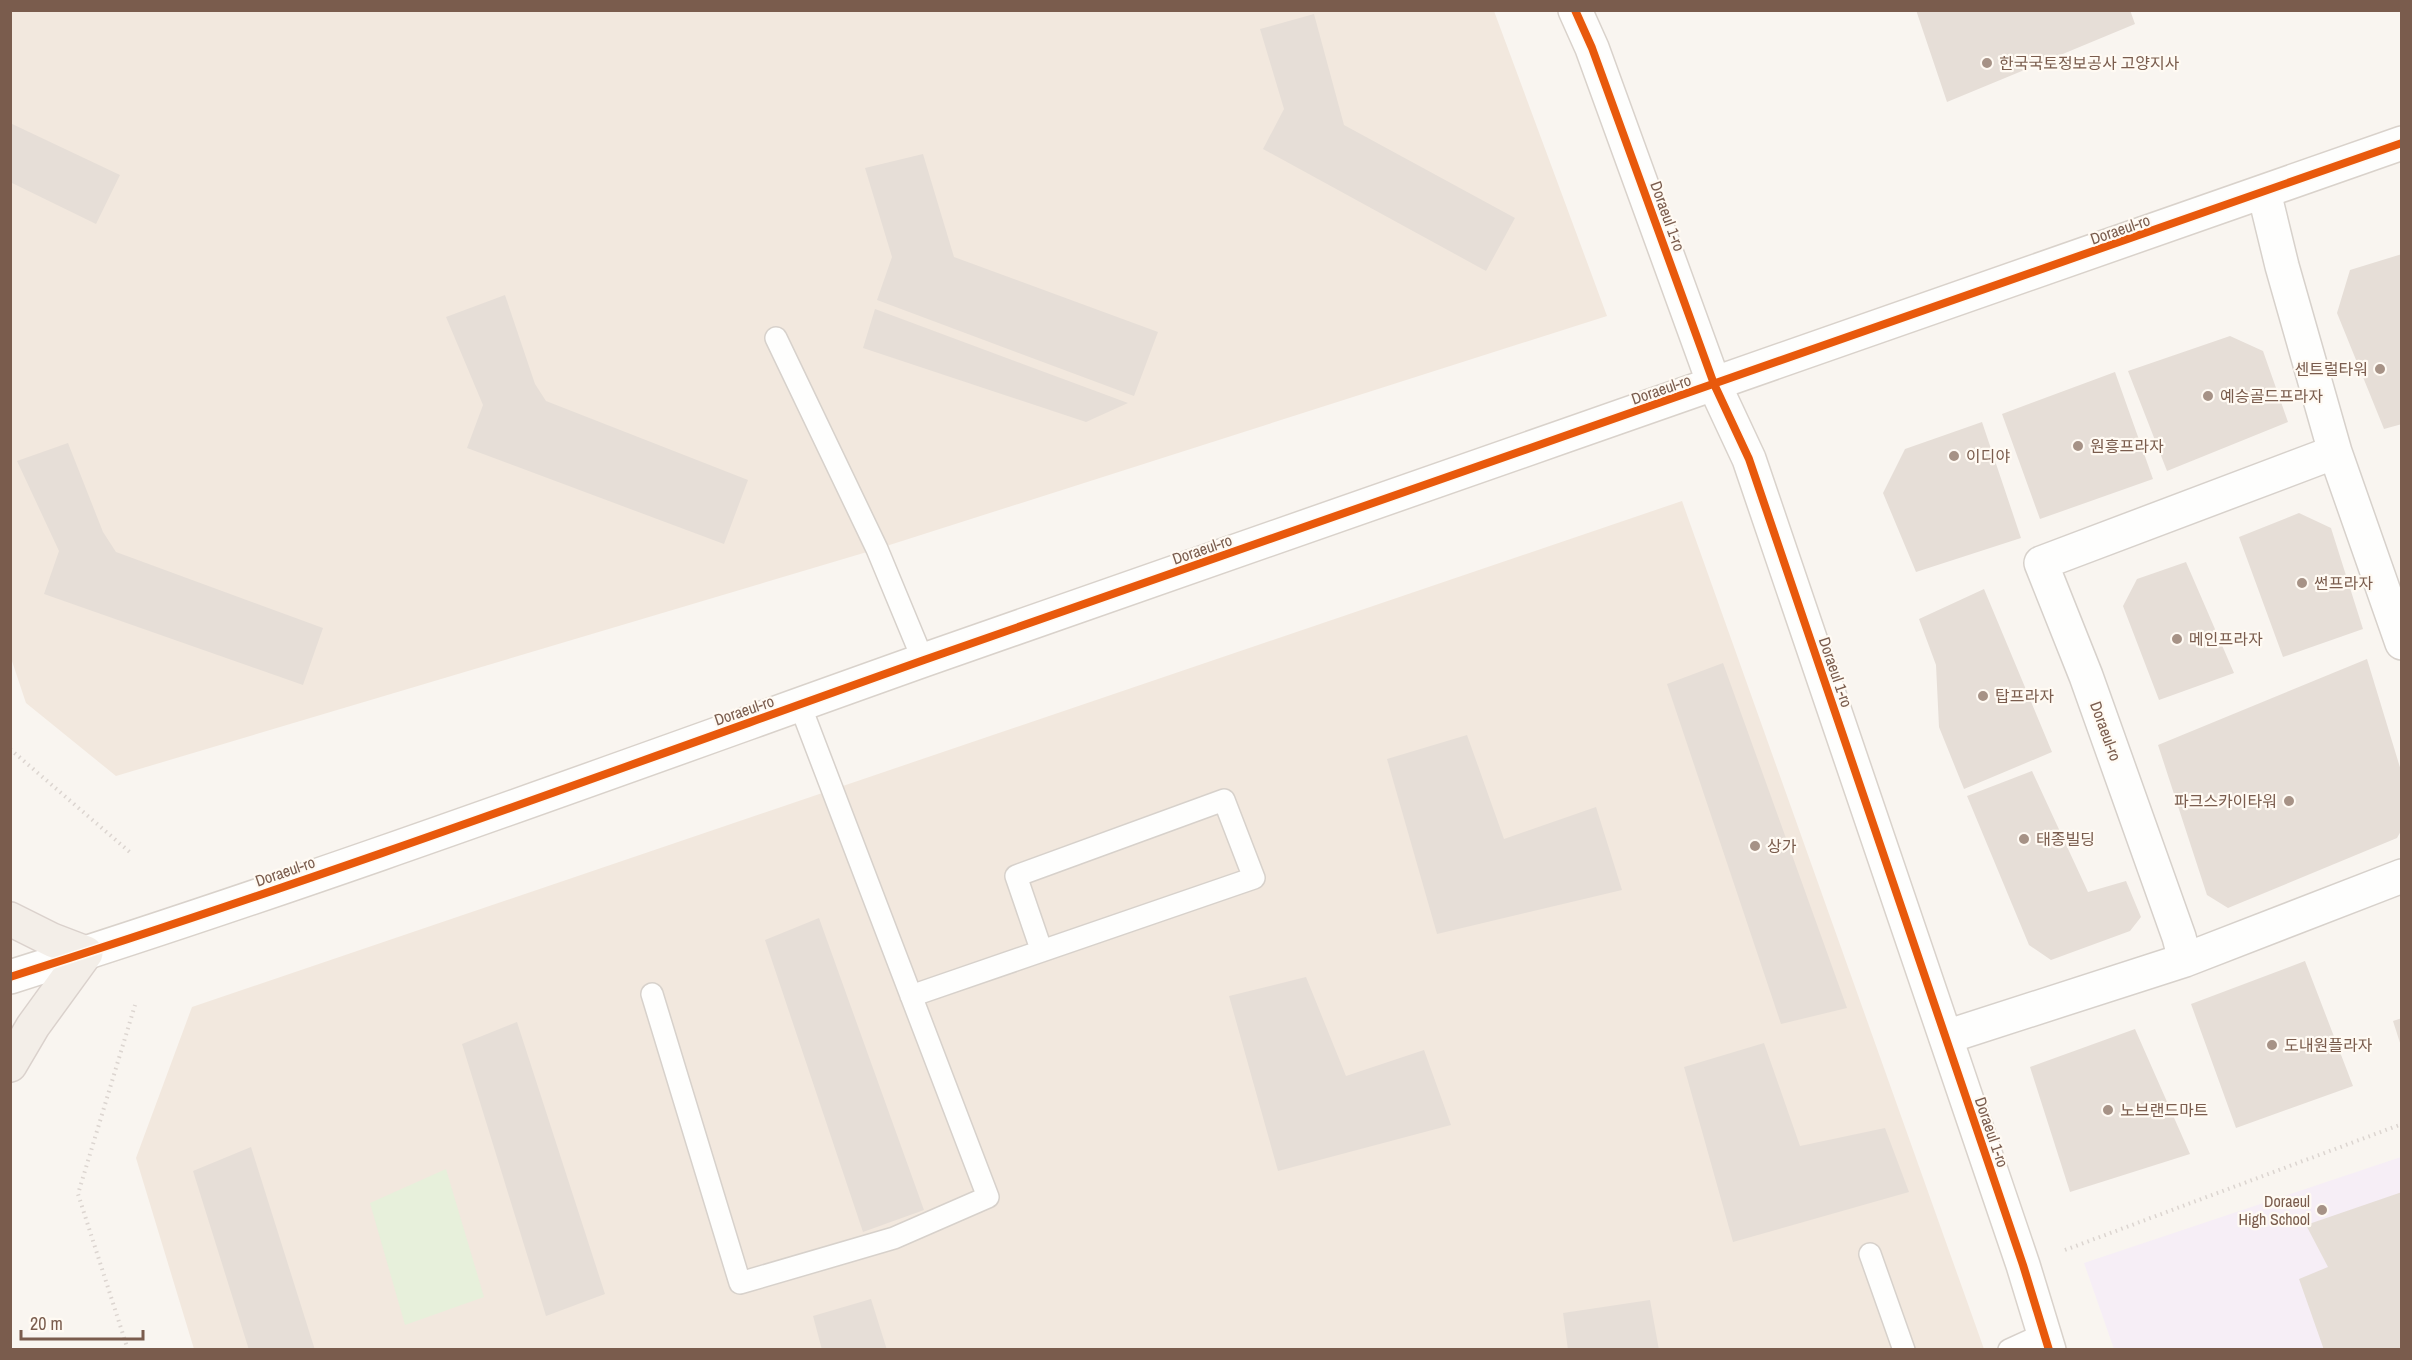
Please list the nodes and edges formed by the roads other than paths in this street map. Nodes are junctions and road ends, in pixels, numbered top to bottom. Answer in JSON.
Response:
{"nodes":[{"id":1,"x":1575,"y":10,"type":"edge"},
{"id":2,"x":2402,"y":143,"type":"edge"},
{"id":3,"x":2264,"y":192,"type":"junction"},
{"id":4,"x":776,"y":338,"type":"dead end"},
{"id":5,"x":1714,"y":384,"type":"junction"},
{"id":6,"x":2335,"y":452,"type":"junction"},
{"id":7,"x":2402,"y":643,"type":"edge"},
{"id":8,"x":923,"y":660,"type":"junction"},
{"id":9,"x":800,"y":705,"type":"junction"},
{"id":10,"x":2402,"y":876,"type":"edge"},
{"id":11,"x":10,"y":919,"type":"edge"},
{"id":12,"x":1041,"y":949,"type":"junction"},
{"id":13,"x":86,"y":953,"type":"junction"},
{"id":14,"x":2185,"y":960,"type":"junction"},
{"id":15,"x":10,"y":976,"type":"edge"},
{"id":16,"x":652,"y":994,"type":"dead end"},
{"id":17,"x":910,"y":996,"type":"junction"},
{"id":18,"x":1946,"y":1037,"type":"junction"},
{"id":19,"x":10,"y":1065,"type":"edge"},
{"id":20,"x":1870,"y":1254,"type":"dead end"},
{"id":21,"x":2047,"y":1342,"type":"edge"},
{"id":22,"x":1904,"y":1350,"type":"edge"},
{"id":23,"x":2008,"y":1350,"type":"edge"}],
"edges":[{"from":1,"to":5,"type":"street","name":"Doraeul 1-ro"},
{"from":2,"to":3,"type":"street","name":"Doraeul-ro"},
{"from":3,"to":5,"type":"street","name":"Doraeul-ro"},
{"from":3,"to":6,"type":"street"},
{"from":4,"to":8,"type":"lane"},
{"from":5,"to":8,"type":"street","name":"Doraeul-ro"},
{"from":5,"to":18,"type":"street","name":"Doraeul 1-ro"},
{"from":6,"to":7,"type":"street"},
{"from":6,"to":14,"type":"street","name":"Doraeul-ro"},
{"from":8,"to":9,"type":"street","name":"Doraeul-ro"},
{"from":9,"to":13,"type":"street","name":"Doraeul-ro"},
{"from":9,"to":17,"type":"lane"},
{"from":10,"to":14,"type":"street"},
{"from":11,"to":13,"type":"main road"},
{"from":12,"to":12,"type":"lane"},
{"from":12,"to":17,"type":"lane"},
{"from":13,"to":15,"type":"street","name":"Doraeul-ro"},
{"from":13,"to":19,"type":"main road"},
{"from":14,"to":18,"type":"street"},
{"from":16,"to":17,"type":"lane"},
{"from":18,"to":21,"type":"street","name":"Doraeul 1-ro"},
{"from":20,"to":22,"type":"lane"},
{"from":21,"to":23,"type":"lane"}]}
